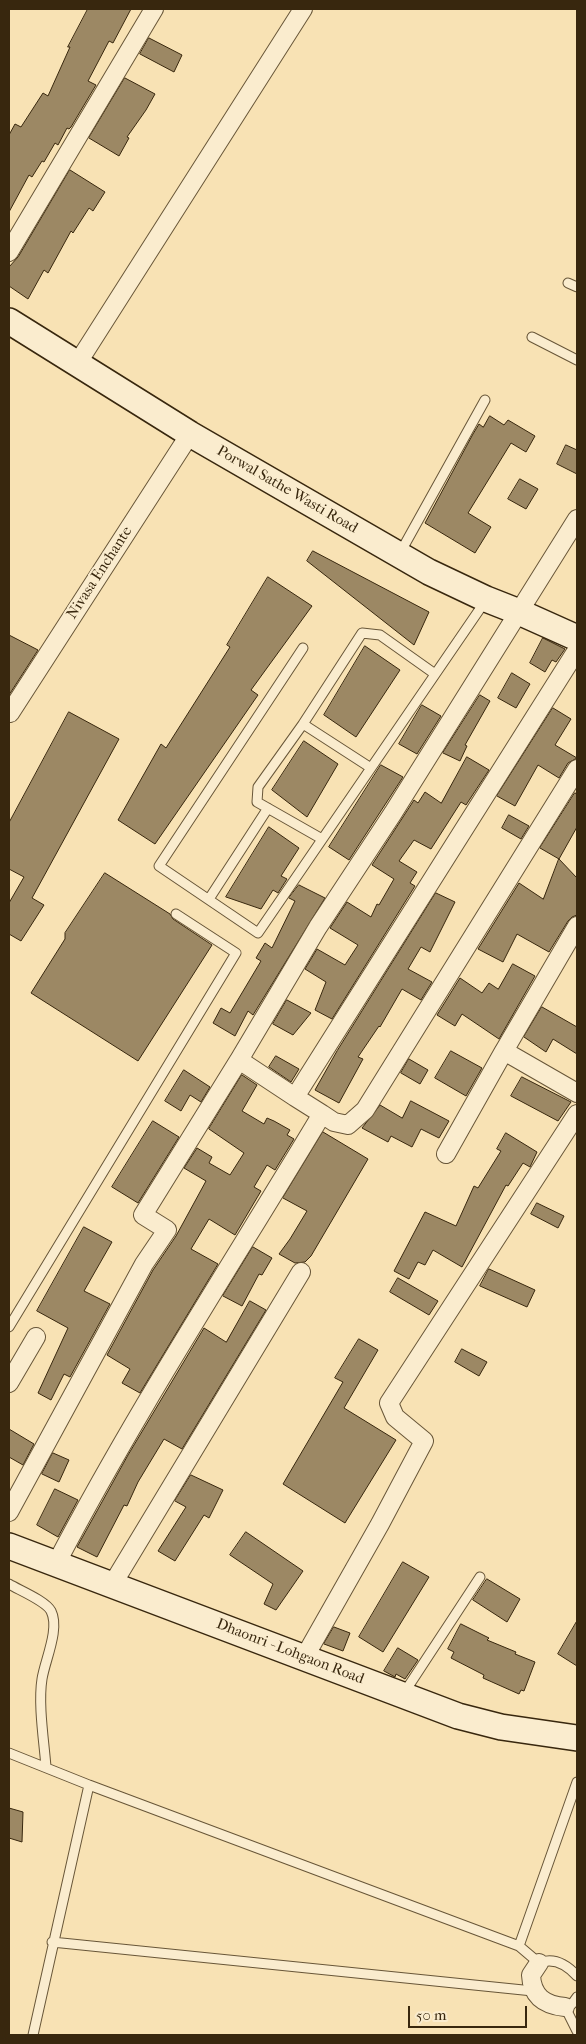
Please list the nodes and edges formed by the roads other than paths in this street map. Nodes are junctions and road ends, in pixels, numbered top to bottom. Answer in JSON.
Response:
{"nodes":[{"id":1,"x":154,"y":9,"type":"edge"},
{"id":2,"x":303,"y":9,"type":"edge"},
{"id":3,"x":9,"y":252,"type":"edge"},
{"id":4,"x":568,"y":283,"type":"dead end"},
{"id":5,"x":577,"y":287,"type":"edge"},
{"id":6,"x":9,"y":321,"type":"edge"},
{"id":7,"x":532,"y":337,"type":"dead end"},
{"id":8,"x":577,"y":360,"type":"edge"},
{"id":9,"x":78,"y":364,"type":"junction"},
{"id":10,"x":485,"y":400,"type":"dead end"},
{"id":11,"x":190,"y":434,"type":"junction"},
{"id":12,"x":577,"y":519,"type":"edge"},
{"id":13,"x":399,"y":555,"type":"junction"},
{"id":14,"x":486,"y":599,"type":"junction"},
{"id":15,"x":519,"y":612,"type":"junction"},
{"id":16,"x":577,"y":638,"type":"edge"},
{"id":17,"x":304,"y":648,"type":"dead end"},
{"id":18,"x":577,"y":650,"type":"edge"},
{"id":19,"x":435,"y":674,"type":"junction"},
{"id":20,"x":10,"y":713,"type":"dead end"},
{"id":21,"x":303,"y":724,"type":"junction"},
{"id":22,"x":371,"y":768,"type":"junction"},
{"id":23,"x":577,"y":769,"type":"edge"},
{"id":24,"x":268,"y":808,"type":"junction"},
{"id":25,"x":322,"y":839,"type":"junction"},
{"id":26,"x":209,"y":899,"type":"junction"},
{"id":27,"x":176,"y":914,"type":"dead end"},
{"id":28,"x":577,"y":926,"type":"edge"},
{"id":29,"x":504,"y":1051,"type":"junction"},
{"id":30,"x":239,"y":1060,"type":"junction"},
{"id":31,"x":577,"y":1093,"type":"edge"},
{"id":32,"x":296,"y":1097,"type":"junction"},
{"id":33,"x":322,"y":1114,"type":"junction"},
{"id":34,"x":577,"y":1114,"type":"edge"},
{"id":35,"x":446,"y":1154,"type":"dead end"},
{"id":36,"x":301,"y":1272,"type":"dead end"},
{"id":37,"x":9,"y":1327,"type":"edge"},
{"id":38,"x":36,"y":1337,"type":"dead end"},
{"id":39,"x":9,"y":1382,"type":"edge"},
{"id":40,"x":9,"y":1512,"type":"edge"},
{"id":41,"x":9,"y":1546,"type":"edge"},
{"id":42,"x":56,"y":1564,"type":"junction"},
{"id":43,"x":480,"y":1577,"type":"dead end"},
{"id":44,"x":9,"y":1584,"type":"edge"},
{"id":45,"x":112,"y":1585,"type":"junction"},
{"id":46,"x":304,"y":1658,"type":"junction"},
{"id":47,"x":403,"y":1695,"type":"junction"},
{"id":48,"x":577,"y":1738,"type":"edge"},
{"id":49,"x":9,"y":1753,"type":"edge"},
{"id":50,"x":46,"y":1767,"type":"junction"},
{"id":51,"x":577,"y":1782,"type":"edge"},
{"id":52,"x":88,"y":1785,"type":"junction"},
{"id":53,"x":52,"y":1942,"type":"junction"},
{"id":54,"x":519,"y":1946,"type":"junction"},
{"id":55,"x":539,"y":1963,"type":"junction"},
{"id":56,"x":577,"y":1976,"type":"edge"},
{"id":57,"x":533,"y":1991,"type":"junction"},
{"id":58,"x":571,"y":2002,"type":"edge"},
{"id":59,"x":577,"y":2031,"type":"edge"},
{"id":60,"x":33,"y":2035,"type":"edge"}],
"edges":[{"from":1,"to":3,"type":"street"},
{"from":2,"to":9,"type":"street"},
{"from":4,"to":5,"type":"lane"},
{"from":6,"to":9,"type":"street","name":"Porwal Sathe Wasti Road"},
{"from":7,"to":8,"type":"lane"},
{"from":9,"to":11,"type":"street","name":"Porwal Sathe Wasti Road"},
{"from":10,"to":13,"type":"lane"},
{"from":11,"to":13,"type":"street","name":"Porwal Sathe Wasti Road"},
{"from":11,"to":20,"type":"street","name":"Nivasa Enchante"},
{"from":12,"to":15,"type":"street"},
{"from":13,"to":14,"type":"street","name":"Porwal Sathe Wasti Road"},
{"from":14,"to":15,"type":"street","name":"Porwal Sathe Wasti Road"},
{"from":14,"to":19,"type":"lane"},
{"from":15,"to":16,"type":"street","name":"Porwal Sathe Wasti Road"},
{"from":15,"to":30,"type":"street"},
{"from":17,"to":26,"type":"lane"},
{"from":18,"to":32,"type":"street"},
{"from":19,"to":21,"type":"lane"},
{"from":19,"to":22,"type":"lane"},
{"from":21,"to":22,"type":"lane"},
{"from":21,"to":24,"type":"lane"},
{"from":22,"to":25,"type":"lane"},
{"from":23,"to":33,"type":"street"},
{"from":24,"to":25,"type":"lane"},
{"from":24,"to":26,"type":"lane"},
{"from":25,"to":26,"type":"lane"},
{"from":27,"to":37,"type":"lane"},
{"from":28,"to":29,"type":"street"},
{"from":29,"to":31,"type":"street"},
{"from":29,"to":35,"type":"street"},
{"from":30,"to":32,"type":"street"},
{"from":30,"to":40,"type":"street"},
{"from":32,"to":33,"type":"street"},
{"from":33,"to":42,"type":"street"},
{"from":34,"to":46,"type":"street"},
{"from":36,"to":45,"type":"street"},
{"from":38,"to":39,"type":"street"},
{"from":41,"to":42,"type":"street","name":"Dhaonri - Lohgaon Road"},
{"from":42,"to":45,"type":"street","name":"Dhaonri - Lohgaon Road"},
{"from":43,"to":47,"type":"lane"},
{"from":44,"to":50,"type":"lane"},
{"from":45,"to":46,"type":"street","name":"Dhaonri - Lohgaon Road"},
{"from":46,"to":47,"type":"street","name":"Dhaonri - Lohgaon Road"},
{"from":47,"to":48,"type":"street","name":"Dhaonri - Lohgaon Road"},
{"from":49,"to":50,"type":"lane"},
{"from":50,"to":52,"type":"lane"},
{"from":51,"to":54,"type":"lane"},
{"from":52,"to":53,"type":"lane"},
{"from":52,"to":54,"type":"lane"},
{"from":53,"to":57,"type":"lane"},
{"from":53,"to":60,"type":"lane"},
{"from":54,"to":55,"type":"lane"},
{"from":55,"to":56,"type":"lane"},
{"from":55,"to":57,"type":"street"},
{"from":57,"to":58,"type":"street"},
{"from":58,"to":59,"type":"lane"}]}
